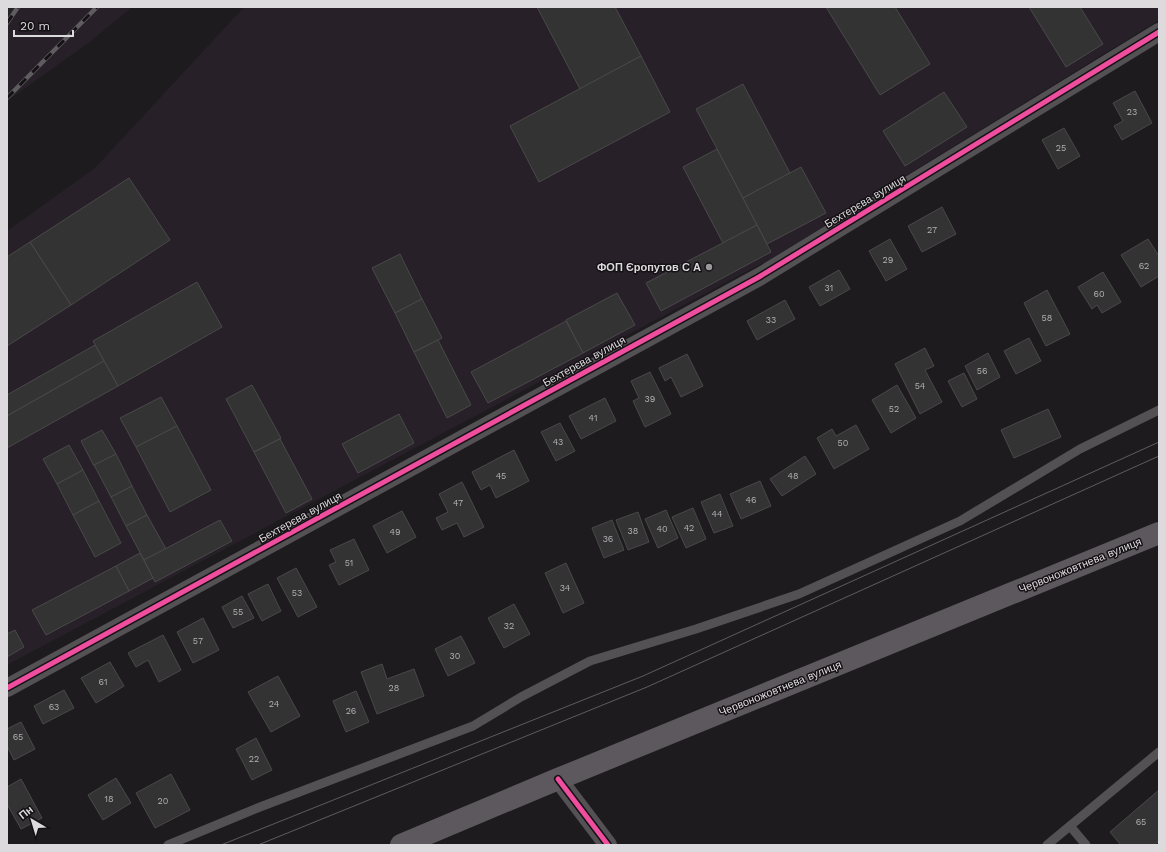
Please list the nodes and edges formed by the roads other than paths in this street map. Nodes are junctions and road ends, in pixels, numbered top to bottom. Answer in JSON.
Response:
{"nodes":[{"id":1,"x":1159,"y":32,"type":"edge"},
{"id":2,"x":1159,"y":410,"type":"edge"},
{"id":3,"x":1159,"y":533,"type":"edge"},
{"id":4,"x":7,"y":688,"type":"edge"},
{"id":5,"x":1159,"y":752,"type":"edge"},
{"id":6,"x":558,"y":779,"type":"junction"},
{"id":7,"x":1070,"y":826,"type":"junction"},
{"id":8,"x":168,"y":845,"type":"edge"},
{"id":9,"x":401,"y":845,"type":"edge"},
{"id":10,"x":608,"y":845,"type":"edge"},
{"id":11,"x":1047,"y":845,"type":"edge"},
{"id":12,"x":1086,"y":845,"type":"edge"}],
"edges":[{"from":1,"to":4,"type":"street","name":"Бехтерєва вулиця"},
{"from":2,"to":8,"type":"lane"},
{"from":3,"to":6,"type":"main road","name":"Червоножовтнева вулиця"},
{"from":5,"to":7,"type":"lane"},
{"from":6,"to":9,"type":"main road","name":"Червоножовтнева вулиця"},
{"from":6,"to":10,"type":"street"},
{"from":7,"to":11,"type":"lane"},
{"from":7,"to":12,"type":"lane"}]}
